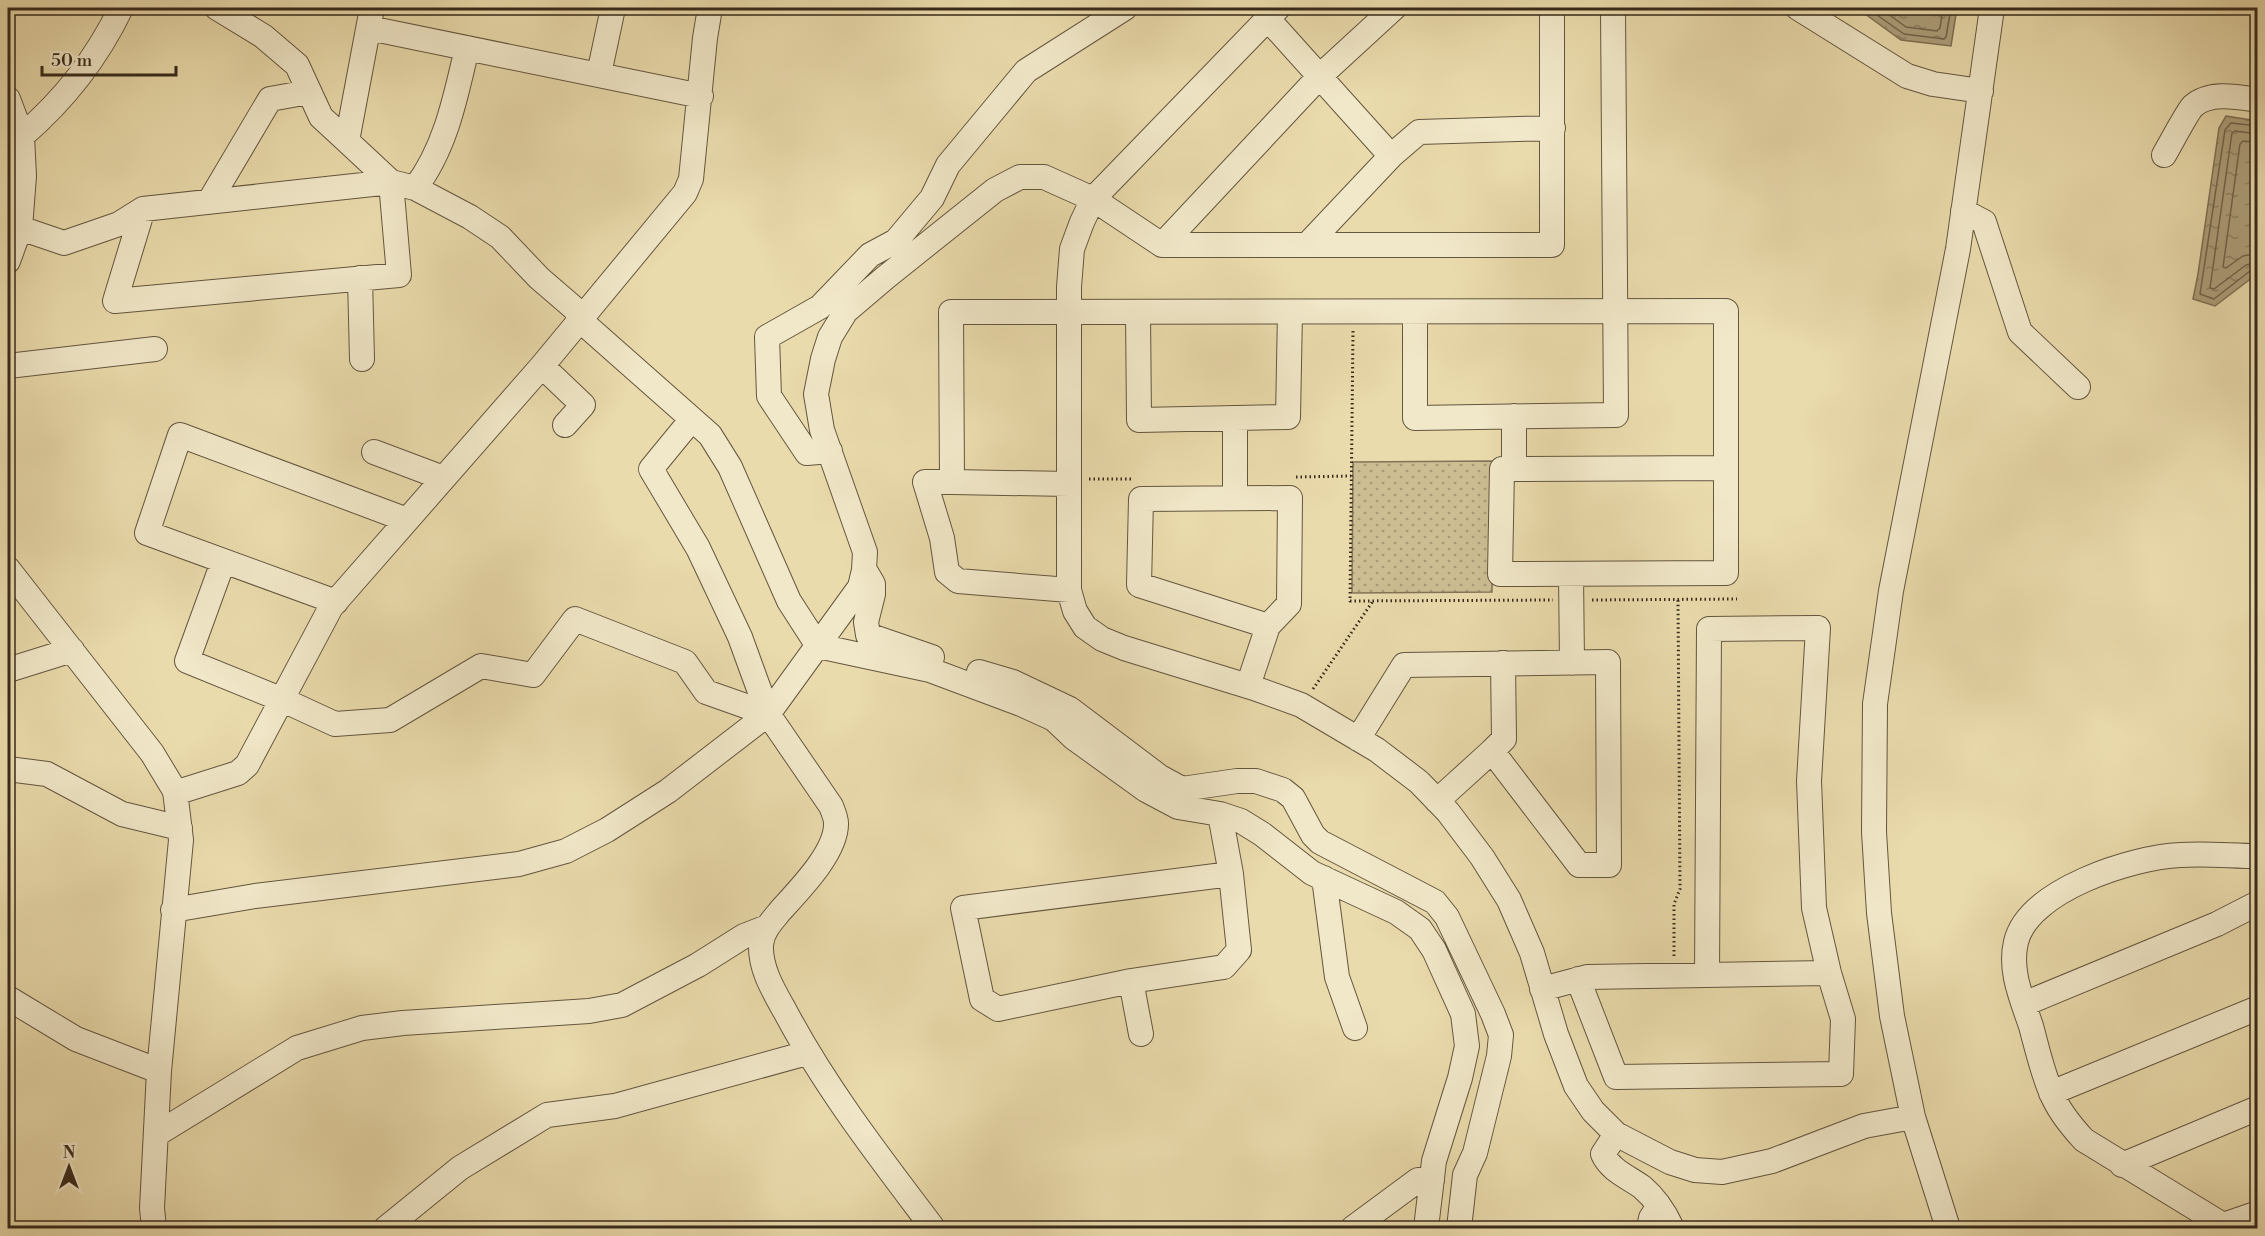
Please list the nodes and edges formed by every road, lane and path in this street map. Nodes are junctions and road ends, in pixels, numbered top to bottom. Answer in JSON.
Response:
{"nodes":[{"id":1,"x":121,"y":8,"type":"edge"},
{"id":2,"x":217,"y":8,"type":"edge"},
{"id":3,"x":613,"y":8,"type":"edge"},
{"id":4,"x":710,"y":8,"type":"edge"},
{"id":5,"x":1125,"y":8,"type":"edge"},
{"id":6,"x":1394,"y":8,"type":"edge"},
{"id":7,"x":1552,"y":8,"type":"edge"},
{"id":8,"x":1613,"y":8,"type":"edge"},
{"id":9,"x":1798,"y":8,"type":"edge"},
{"id":10,"x":1992,"y":8,"type":"edge"},
{"id":11,"x":1272,"y":13,"type":"edge"},
{"id":12,"x":370,"y":18,"type":"edge"},
{"id":13,"x":467,"y":48,"type":"junction"},
{"id":14,"x":598,"y":74,"type":"junction"},
{"id":15,"x":1320,"y":76,"type":"junction"},
{"id":16,"x":1982,"y":91,"type":"junction"},
{"id":17,"x":309,"y":92,"type":"junction"},
{"id":18,"x":701,"y":96,"type":"junction"},
{"id":19,"x":8,"y":99,"type":"edge"},
{"id":20,"x":2258,"y":100,"type":"edge"},
{"id":21,"x":1553,"y":128,"type":"junction"},
{"id":22,"x":22,"y":136,"type":"junction"},
{"id":23,"x":347,"y":141,"type":"junction"},
{"id":24,"x":2164,"y":155,"type":"dead end"},
{"id":25,"x":1391,"y":156,"type":"junction"},
{"id":26,"x":391,"y":182,"type":"junction"},
{"id":27,"x":415,"y":188,"type":"junction"},
{"id":28,"x":1093,"y":199,"type":"junction"},
{"id":29,"x":209,"y":202,"type":"junction"},
{"id":30,"x":143,"y":208,"type":"junction"},
{"id":31,"x":1963,"y":211,"type":"junction"},
{"id":32,"x":20,"y":228,"type":"junction"},
{"id":33,"x":1162,"y":245,"type":"junction"},
{"id":34,"x":1307,"y":245,"type":"junction"},
{"id":35,"x":8,"y":261,"type":"edge"},
{"id":36,"x":360,"y":278,"type":"junction"},
{"id":37,"x":1615,"y":311,"type":"junction"},
{"id":38,"x":1290,"y":312,"type":"junction"},
{"id":39,"x":1415,"y":312,"type":"junction"},
{"id":40,"x":1069,"y":313,"type":"junction"},
{"id":41,"x":1138,"y":313,"type":"junction"},
{"id":42,"x":581,"y":321,"type":"junction"},
{"id":43,"x":1353,"y":328,"type":"dead end"},
{"id":44,"x":155,"y":349,"type":"dead end"},
{"id":45,"x":362,"y":359,"type":"dead end"},
{"id":46,"x":8,"y":366,"type":"edge"},
{"id":47,"x":542,"y":366,"type":"junction"},
{"id":48,"x":2078,"y":387,"type":"dead end"},
{"id":49,"x":1514,"y":416,"type":"junction"},
{"id":50,"x":1235,"y":418,"type":"junction"},
{"id":51,"x":692,"y":419,"type":"junction"},
{"id":52,"x":565,"y":425,"type":"dead end"},
{"id":53,"x":830,"y":451,"type":"junction"},
{"id":54,"x":374,"y":452,"type":"dead end"},
{"id":55,"x":1726,"y":468,"type":"junction"},
{"id":56,"x":1514,"y":469,"type":"junction"},
{"id":57,"x":443,"y":478,"type":"junction"},
{"id":58,"x":952,"y":482,"type":"junction"},
{"id":59,"x":1069,"y":484,"type":"junction"},
{"id":60,"x":1236,"y":498,"type":"junction"},
{"id":61,"x":407,"y":520,"type":"junction"},
{"id":62,"x":224,"y":562,"type":"junction"},
{"id":63,"x":8,"y":569,"type":"edge"},
{"id":64,"x":864,"y":570,"type":"junction"},
{"id":65,"x":1571,"y":574,"type":"junction"},
{"id":66,"x":1069,"y":590,"type":"junction"},
{"id":67,"x":1678,"y":599,"type":"junction"},
{"id":68,"x":1737,"y":599,"type":"dead end"},
{"id":69,"x":1571,"y":600,"type":"junction"},
{"id":70,"x":1373,"y":601,"type":"junction"},
{"id":71,"x":336,"y":602,"type":"junction"},
{"id":72,"x":1268,"y":626,"type":"junction"},
{"id":73,"x":818,"y":646,"type":"junction"},
{"id":74,"x":72,"y":650,"type":"junction"},
{"id":75,"x":1503,"y":663,"type":"junction"},
{"id":76,"x":1572,"y":663,"type":"junction"},
{"id":77,"x":8,"y":670,"type":"edge"},
{"id":78,"x":1248,"y":686,"type":"junction"},
{"id":79,"x":1309,"y":695,"type":"dead end"},
{"id":80,"x":283,"y":700,"type":"junction"},
{"id":81,"x":768,"y":714,"type":"junction"},
{"id":82,"x":1358,"y":739,"type":"junction"},
{"id":83,"x":1492,"y":751,"type":"junction"},
{"id":84,"x":8,"y":769,"type":"edge"},
{"id":85,"x":175,"y":793,"type":"junction"},
{"id":86,"x":1437,"y":801,"type":"junction"},
{"id":87,"x":1220,"y":814,"type":"junction"},
{"id":88,"x":180,"y":828,"type":"junction"},
{"id":89,"x":2257,"y":857,"type":"edge"},
{"id":90,"x":1231,"y":874,"type":"junction"},
{"id":91,"x":1324,"y":878,"type":"junction"},
{"id":92,"x":2258,"y":903,"type":"edge"},
{"id":93,"x":173,"y":910,"type":"junction"},
{"id":94,"x":766,"y":927,"type":"junction"},
{"id":95,"x":1674,"y":965,"type":"dead end"},
{"id":96,"x":1829,"y":973,"type":"junction"},
{"id":97,"x":1707,"y":975,"type":"junction"},
{"id":98,"x":1578,"y":979,"type":"junction"},
{"id":99,"x":1131,"y":981,"type":"junction"},
{"id":100,"x":1542,"y":989,"type":"junction"},
{"id":101,"x":8,"y":998,"type":"edge"},
{"id":102,"x":2024,"y":1004,"type":"junction"},
{"id":103,"x":2258,"y":1008,"type":"edge"},
{"id":104,"x":1355,"y":1028,"type":"dead end"},
{"id":105,"x":1141,"y":1034,"type":"dead end"},
{"id":106,"x":807,"y":1053,"type":"junction"},
{"id":107,"x":159,"y":1071,"type":"junction"},
{"id":108,"x":2051,"y":1093,"type":"junction"},
{"id":109,"x":2258,"y":1108,"type":"edge"},
{"id":110,"x":1913,"y":1117,"type":"junction"},
{"id":111,"x":157,"y":1134,"type":"junction"},
{"id":112,"x":1616,"y":1134,"type":"junction"},
{"id":113,"x":2122,"y":1165,"type":"junction"},
{"id":114,"x":1432,"y":1180,"type":"junction"},
{"id":115,"x":1659,"y":1206,"type":"junction"},
{"id":116,"x":2258,"y":1213,"type":"edge"},
{"id":117,"x":154,"y":1228,"type":"edge"},
{"id":118,"x":386,"y":1228,"type":"edge"},
{"id":119,"x":933,"y":1228,"type":"edge"},
{"id":120,"x":1353,"y":1228,"type":"edge"},
{"id":121,"x":1426,"y":1228,"type":"edge"},
{"id":122,"x":1459,"y":1228,"type":"edge"},
{"id":123,"x":1648,"y":1228,"type":"edge"},
{"id":124,"x":1672,"y":1228,"type":"edge"},
{"id":125,"x":1948,"y":1228,"type":"edge"}],
"edges":[{"from":1,"to":22,"type":"street"},
{"from":2,"to":17,"type":"street"},
{"from":3,"to":14,"type":"street"},
{"from":4,"to":18,"type":"street"},
{"from":5,"to":53,"type":"street"},
{"from":6,"to":15,"type":"street"},
{"from":7,"to":21,"type":"street"},
{"from":8,"to":37,"type":"street"},
{"from":9,"to":16,"type":"street"},
{"from":10,"to":16,"type":"street"},
{"from":11,"to":15,"type":"street"},
{"from":11,"to":28,"type":"street"},
{"from":12,"to":13,"type":"street"},
{"from":12,"to":23,"type":"street"},
{"from":13,"to":14,"type":"street"},
{"from":13,"to":27,"type":"street"},
{"from":14,"to":18,"type":"street"},
{"from":15,"to":25,"type":"street"},
{"from":15,"to":33,"type":"street"},
{"from":16,"to":31,"type":"street"},
{"from":17,"to":23,"type":"street"},
{"from":17,"to":29,"type":"street"},
{"from":18,"to":42,"type":"street"},
{"from":19,"to":22,"type":"street"},
{"from":20,"to":24,"type":"street"},
{"from":21,"to":25,"type":"street"},
{"from":21,"to":34,"type":"street"},
{"from":22,"to":32,"type":"street"},
{"from":23,"to":26,"type":"street"},
{"from":25,"to":34,"type":"street"},
{"from":26,"to":27,"type":"street"},
{"from":26,"to":29,"type":"street"},
{"from":26,"to":36,"type":"street"},
{"from":27,"to":42,"type":"street"},
{"from":28,"to":33,"type":"street"},
{"from":28,"to":40,"type":"street"},
{"from":28,"to":53,"type":"street"},
{"from":29,"to":30,"type":"street"},
{"from":30,"to":32,"type":"street"},
{"from":30,"to":36,"type":"street"},
{"from":31,"to":48,"type":"street"},
{"from":31,"to":110,"type":"street"},
{"from":32,"to":35,"type":"street"},
{"from":33,"to":34,"type":"street"},
{"from":36,"to":45,"type":"street"},
{"from":37,"to":39,"type":"street"},
{"from":37,"to":49,"type":"street"},
{"from":37,"to":55,"type":"street"},
{"from":38,"to":39,"type":"street"},
{"from":38,"to":41,"type":"street"},
{"from":38,"to":50,"type":"street"},
{"from":39,"to":49,"type":"street"},
{"from":40,"to":41,"type":"street"},
{"from":40,"to":58,"type":"street"},
{"from":40,"to":59,"type":"street"},
{"from":41,"to":50,"type":"street"},
{"from":42,"to":47,"type":"street"},
{"from":42,"to":51,"type":"street"},
{"from":43,"to":70,"type":"path"},
{"from":44,"to":46,"type":"street"},
{"from":47,"to":52,"type":"street"},
{"from":47,"to":57,"type":"street"},
{"from":49,"to":56,"type":"street"},
{"from":50,"to":60,"type":"street"},
{"from":51,"to":73,"type":"street"},
{"from":51,"to":81,"type":"street"},
{"from":53,"to":64,"type":"street"},
{"from":54,"to":57,"type":"street"},
{"from":55,"to":56,"type":"street"},
{"from":55,"to":65,"type":"street"},
{"from":56,"to":65,"type":"street"},
{"from":57,"to":61,"type":"street"},
{"from":58,"to":59,"type":"street"},
{"from":58,"to":66,"type":"street"},
{"from":59,"to":66,"type":"street"},
{"from":60,"to":72,"type":"street"},
{"from":60,"to":72,"type":"street"},
{"from":61,"to":62,"type":"street"},
{"from":61,"to":71,"type":"street"},
{"from":62,"to":71,"type":"street"},
{"from":62,"to":80,"type":"street"},
{"from":63,"to":74,"type":"street"},
{"from":64,"to":73,"type":"street"},
{"from":64,"to":122,"type":"street"},
{"from":65,"to":69,"type":"street"},
{"from":66,"to":78,"type":"street"},
{"from":67,"to":68,"type":"path"},
{"from":67,"to":69,"type":"path"},
{"from":67,"to":95,"type":"path"},
{"from":69,"to":70,"type":"path"},
{"from":69,"to":76,"type":"street"},
{"from":70,"to":79,"type":"path"},
{"from":71,"to":80,"type":"street"},
{"from":72,"to":78,"type":"street"},
{"from":73,"to":81,"type":"street"},
{"from":73,"to":87,"type":"street"},
{"from":74,"to":77,"type":"street"},
{"from":74,"to":85,"type":"street"},
{"from":75,"to":76,"type":"street"},
{"from":75,"to":82,"type":"street"},
{"from":75,"to":83,"type":"street"},
{"from":76,"to":83,"type":"street"},
{"from":78,"to":82,"type":"street"},
{"from":80,"to":81,"type":"street"},
{"from":80,"to":85,"type":"street"},
{"from":81,"to":93,"type":"street"},
{"from":81,"to":94,"type":"street"},
{"from":82,"to":86,"type":"street"},
{"from":83,"to":86,"type":"street"},
{"from":84,"to":88,"type":"street"},
{"from":85,"to":88,"type":"street"},
{"from":86,"to":100,"type":"street"},
{"from":87,"to":90,"type":"street"},
{"from":87,"to":91,"type":"street"},
{"from":88,"to":93,"type":"street"},
{"from":89,"to":102,"type":"street"},
{"from":90,"to":99,"type":"street"},
{"from":90,"to":99,"type":"street"},
{"from":91,"to":104,"type":"street"},
{"from":91,"to":114,"type":"street"},
{"from":92,"to":102,"type":"street"},
{"from":93,"to":107,"type":"street"},
{"from":94,"to":106,"type":"street"},
{"from":94,"to":111,"type":"street"},
{"from":96,"to":97,"type":"street"},
{"from":96,"to":97,"type":"street"},
{"from":96,"to":98,"type":"street"},
{"from":97,"to":98,"type":"street"},
{"from":98,"to":100,"type":"street"},
{"from":99,"to":105,"type":"street"},
{"from":100,"to":112,"type":"street"},
{"from":101,"to":107,"type":"street"},
{"from":102,"to":108,"type":"street"},
{"from":103,"to":108,"type":"street"},
{"from":106,"to":118,"type":"street"},
{"from":106,"to":119,"type":"street"},
{"from":107,"to":111,"type":"street"},
{"from":108,"to":113,"type":"street"},
{"from":109,"to":113,"type":"street"},
{"from":110,"to":112,"type":"street"},
{"from":110,"to":125,"type":"street"},
{"from":111,"to":117,"type":"street"},
{"from":112,"to":115,"type":"street"},
{"from":113,"to":116,"type":"street"},
{"from":114,"to":120,"type":"street"},
{"from":114,"to":121,"type":"street"},
{"from":115,"to":123,"type":"street"},
{"from":115,"to":124,"type":"street"}]}
